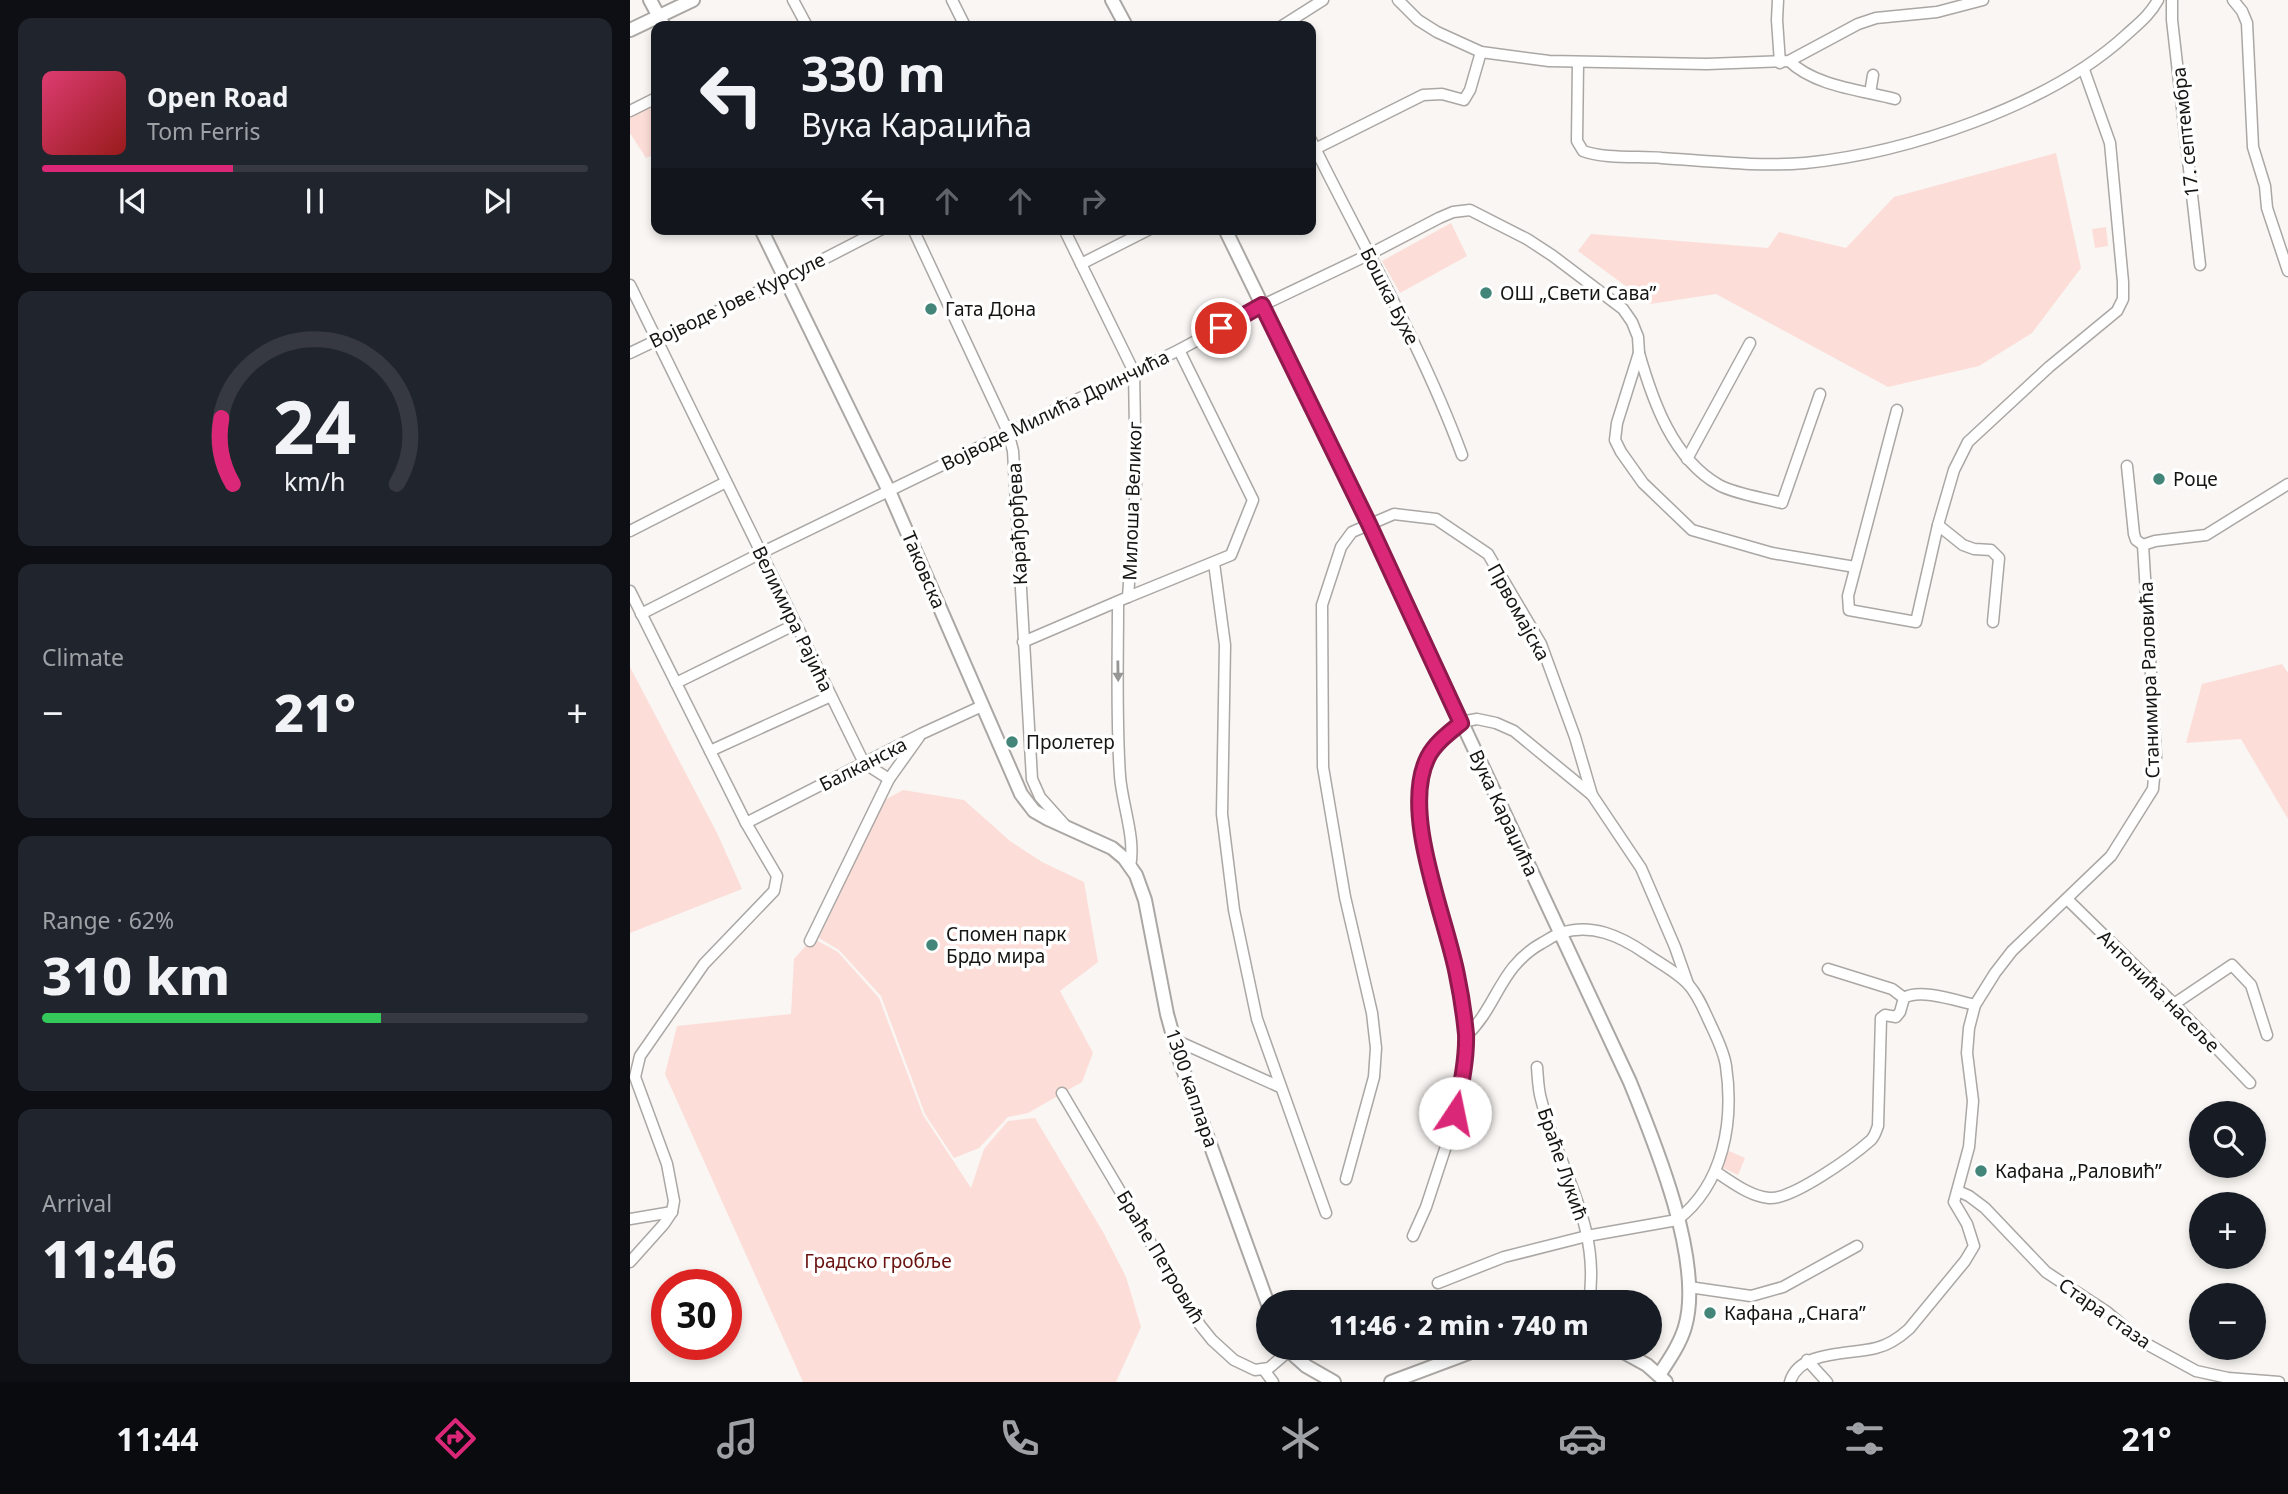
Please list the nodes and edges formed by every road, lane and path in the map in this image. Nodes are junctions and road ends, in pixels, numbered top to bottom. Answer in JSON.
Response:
{"nodes":[{"id":1,"x":650,"y":0,"type":"edge"},
{"id":2,"x":693,"y":0,"type":"edge"},
{"id":3,"x":793,"y":0,"type":"edge"},
{"id":4,"x":952,"y":0,"type":"edge"},
{"id":5,"x":1112,"y":0,"type":"edge"},
{"id":6,"x":1323,"y":0,"type":"edge"},
{"id":7,"x":1398,"y":0,"type":"edge"},
{"id":8,"x":1778,"y":0,"type":"edge"},
{"id":9,"x":1983,"y":0,"type":"edge"},
{"id":10,"x":2158,"y":0,"type":"edge"},
{"id":11,"x":2172,"y":0,"type":"edge"},
{"id":12,"x":2233,"y":0,"type":"edge"},
{"id":13,"x":2152,"y":11,"type":"junction"},
{"id":14,"x":2172,"y":20,"type":"junction"},
{"id":15,"x":661,"y":21,"type":"edge"},
{"id":16,"x":804,"y":21,"type":"edge"},
{"id":17,"x":962,"y":21,"type":"edge"},
{"id":18,"x":1123,"y":21,"type":"edge"},
{"id":19,"x":1290,"y":21,"type":"edge"},
{"id":20,"x":651,"y":24,"type":"edge"},
{"id":21,"x":630,"y":30,"type":"edge"},
{"id":22,"x":1481,"y":52,"type":"junction"},
{"id":23,"x":1784,"y":62,"type":"junction"},
{"id":24,"x":1578,"y":63,"type":"junction"},
{"id":25,"x":2084,"y":70,"type":"junction"},
{"id":26,"x":1873,"y":75,"type":"dead end"},
{"id":27,"x":1870,"y":93,"type":"junction"},
{"id":28,"x":1895,"y":99,"type":"dead end"},
{"id":29,"x":651,"y":100,"type":"edge"},
{"id":30,"x":630,"y":111,"type":"edge"},
{"id":31,"x":1316,"y":145,"type":"edge"},
{"id":32,"x":1316,"y":155,"type":"edge"},
{"id":33,"x":764,"y":235,"type":"edge"},
{"id":34,"x":870,"y":235,"type":"edge"},
{"id":35,"x":916,"y":235,"type":"edge"},
{"id":36,"x":1067,"y":235,"type":"edge"},
{"id":37,"x":1138,"y":235,"type":"edge"},
{"id":38,"x":1228,"y":235,"type":"edge"},
{"id":39,"x":1368,"y":255,"type":"junction"},
{"id":40,"x":1081,"y":264,"type":"junction"},
{"id":41,"x":2200,"y":265,"type":"dead end"},
{"id":42,"x":2288,"y":271,"type":"edge"},
{"id":43,"x":786,"y":279,"type":"junction"},
{"id":44,"x":630,"y":285,"type":"edge"},
{"id":45,"x":1262,"y":305,"type":"junction"},
{"id":46,"x":656,"y":339,"type":"junction"},
{"id":47,"x":1750,"y":343,"type":"dead end"},
{"id":48,"x":1179,"y":350,"type":"junction"},
{"id":49,"x":630,"y":353,"type":"edge"},
{"id":50,"x":1639,"y":353,"type":"junction"},
{"id":51,"x":1134,"y":372,"type":"junction"},
{"id":52,"x":1820,"y":394,"type":"dead end"},
{"id":53,"x":1897,"y":410,"type":"dead end"},
{"id":54,"x":1008,"y":432,"type":"junction"},
{"id":55,"x":1462,"y":455,"type":"dead end"},
{"id":56,"x":1687,"y":459,"type":"junction"},
{"id":57,"x":2127,"y":466,"type":"dead end"},
{"id":58,"x":726,"y":482,"type":"junction"},
{"id":59,"x":2288,"y":484,"type":"edge"},
{"id":60,"x":890,"y":491,"type":"junction"},
{"id":61,"x":1369,"y":524,"type":"junction"},
{"id":62,"x":1938,"y":526,"type":"junction"},
{"id":63,"x":630,"y":531,"type":"edge"},
{"id":64,"x":2143,"y":545,"type":"junction"},
{"id":65,"x":761,"y":553,"type":"junction"},
{"id":66,"x":1214,"y":563,"type":"junction"},
{"id":67,"x":1855,"y":567,"type":"junction"},
{"id":68,"x":630,"y":591,"type":"edge"},
{"id":69,"x":1128,"y":597,"type":"junction"},
{"id":70,"x":1118,"y":603,"type":"junction"},
{"id":71,"x":641,"y":614,"type":"junction"},
{"id":72,"x":1993,"y":622,"type":"dead end"},
{"id":73,"x":796,"y":624,"type":"junction"},
{"id":74,"x":1023,"y":642,"type":"junction"},
{"id":75,"x":676,"y":683,"type":"junction"},
{"id":76,"x":831,"y":696,"type":"junction"},
{"id":77,"x":982,"y":706,"type":"junction"},
{"id":78,"x":1461,"y":723,"type":"junction"},
{"id":79,"x":921,"y":734,"type":"junction"},
{"id":80,"x":710,"y":751,"type":"junction"},
{"id":81,"x":864,"y":763,"type":"junction"},
{"id":82,"x":889,"y":779,"type":"junction"},
{"id":83,"x":1592,"y":795,"type":"junction"},
{"id":84,"x":746,"y":823,"type":"junction"},
{"id":85,"x":1068,"y":827,"type":"junction"},
{"id":86,"x":1130,"y":866,"type":"junction"},
{"id":87,"x":2067,"y":900,"type":"junction"},
{"id":88,"x":1560,"y":933,"type":"junction"},
{"id":89,"x":810,"y":941,"type":"dead end"},
{"id":90,"x":1828,"y":969,"type":"dead end"},
{"id":91,"x":1688,"y":984,"type":"junction"},
{"id":92,"x":1904,"y":998,"type":"junction"},
{"id":93,"x":2174,"y":1004,"type":"junction"},
{"id":94,"x":1975,"y":1005,"type":"junction"},
{"id":95,"x":2267,"y":1035,"type":"dead end"},
{"id":96,"x":1466,"y":1036,"type":"junction"},
{"id":97,"x":1173,"y":1039,"type":"junction"},
{"id":98,"x":1537,"y":1067,"type":"dead end"},
{"id":99,"x":2250,"y":1083,"type":"dead end"},
{"id":100,"x":1279,"y":1087,"type":"junction"},
{"id":101,"x":1062,"y":1093,"type":"dead end"},
{"id":102,"x":1716,"y":1172,"type":"junction"},
{"id":103,"x":1346,"y":1179,"type":"dead end"},
{"id":104,"x":1958,"y":1191,"type":"junction"},
{"id":105,"x":672,"y":1212,"type":"junction"},
{"id":106,"x":1326,"y":1213,"type":"dead end"},
{"id":107,"x":630,"y":1219,"type":"edge"},
{"id":108,"x":1677,"y":1220,"type":"junction"},
{"id":109,"x":1413,"y":1236,"type":"dead end"},
{"id":110,"x":1587,"y":1236,"type":"junction"},
{"id":111,"x":1857,"y":1246,"type":"dead end"},
{"id":112,"x":630,"y":1262,"type":"edge"},
{"id":113,"x":1438,"y":1283,"type":"dead end"},
{"id":114,"x":1689,"y":1287,"type":"junction"},
{"id":115,"x":1263,"y":1290,"type":"edge"},
{"id":116,"x":1590,"y":1290,"type":"edge"},
{"id":117,"x":1278,"y":1360,"type":"edge"},
{"id":118,"x":1300,"y":1360,"type":"edge"},
{"id":119,"x":1450,"y":1360,"type":"edge"},
{"id":120,"x":1634,"y":1360,"type":"edge"},
{"id":121,"x":1807,"y":1360,"type":"junction"},
{"id":122,"x":1265,"y":1370,"type":"junction"},
{"id":123,"x":1662,"y":1378,"type":"edge"},
{"id":124,"x":1273,"y":1382,"type":"edge"},
{"id":125,"x":1334,"y":1382,"type":"edge"},
{"id":126,"x":1391,"y":1382,"type":"edge"},
{"id":127,"x":1790,"y":1382,"type":"edge"},
{"id":128,"x":1827,"y":1382,"type":"edge"},
{"id":129,"x":2279,"y":1382,"type":"edge"}],
"edges":[{"from":1,"to":15,"type":"street"},
{"from":2,"to":15,"type":"street"},
{"from":3,"to":16,"type":"street"},
{"from":4,"to":17,"type":"street"},
{"from":5,"to":18,"type":"street"},
{"from":6,"to":19,"type":"street"},
{"from":7,"to":22,"type":"street"},
{"from":8,"to":23,"type":"street"},
{"from":9,"to":23,"type":"street"},
{"from":10,"to":13,"type":"street"},
{"from":11,"to":14,"type":"street","name":"17. септембра"},
{"from":12,"to":42,"type":"street"},
{"from":13,"to":14,"type":"street"},
{"from":13,"to":25,"type":"street"},
{"from":14,"to":41,"type":"street","name":"17. септембра"},
{"from":20,"to":21,"type":"street"},
{"from":22,"to":24,"type":"street"},
{"from":22,"to":31,"type":"street"},
{"from":23,"to":24,"type":"street"},
{"from":23,"to":27,"type":"street"},
{"from":24,"to":25,"type":"street"},
{"from":25,"to":62,"type":"street"},
{"from":26,"to":27,"type":"street"},
{"from":27,"to":28,"type":"street"},
{"from":29,"to":30,"type":"street"},
{"from":32,"to":39,"type":"street","name":"Бошка Бухе"},
{"from":33,"to":43,"type":"street","name":"Таковска"},
{"from":34,"to":43,"type":"street","name":"Војводе Јове Курсуле"},
{"from":35,"to":54,"type":"street","name":"Карађорђева"},
{"from":36,"to":40,"type":"street","name":"Милоша Великог"},
{"from":37,"to":40,"type":"street"},
{"from":38,"to":45,"type":"street","name":"Вука Караџића"},
{"from":39,"to":45,"type":"street","name":"Војводе Милића Дринчића"},
{"from":39,"to":50,"type":"street","name":"Војводе Милића Дринчића"},
{"from":39,"to":55,"type":"street","name":"Бошка Бухе"},
{"from":40,"to":51,"type":"street","name":"Милоша Великог"},
{"from":43,"to":46,"type":"street","name":"Војводе Јове Курсуле"},
{"from":43,"to":60,"type":"street","name":"Таковска"},
{"from":44,"to":46,"type":"street","name":"Велимира Рајића"},
{"from":45,"to":48,"type":"street","name":"Војводе Милића Дринчића"},
{"from":45,"to":61,"type":"street","name":"Вука Караџића"},
{"from":46,"to":49,"type":"street","name":"Војводе Јове Курсуле"},
{"from":46,"to":58,"type":"street","name":"Велимира Рајића"},
{"from":47,"to":56,"type":"street"},
{"from":48,"to":51,"type":"street","name":"Војводе Милића Дринчића"},
{"from":48,"to":66,"type":"street"},
{"from":50,"to":56,"type":"street"},
{"from":50,"to":67,"type":"street"},
{"from":51,"to":54,"type":"street","name":"Војводе Милића Дринчића"},
{"from":51,"to":69,"type":"street","name":"Милоша Великог"},
{"from":52,"to":56,"type":"street"},
{"from":53,"to":67,"type":"street"},
{"from":54,"to":60,"type":"street","name":"Војводе Милића Дринчића"},
{"from":54,"to":74,"type":"street","name":"Карађорђева"},
{"from":57,"to":64,"type":"street","name":"Станимира Раловића"},
{"from":58,"to":63,"type":"street"},
{"from":58,"to":65,"type":"street","name":"Велимира Рајића"},
{"from":59,"to":64,"type":"street"},
{"from":60,"to":65,"type":"street","name":"Војводе Милића Дринчића"},
{"from":60,"to":77,"type":"street","name":"Таковска"},
{"from":61,"to":78,"type":"street","name":"Вука Караџића"},
{"from":61,"to":83,"type":"street","name":"Првомајска"},
{"from":61,"to":103,"type":"street"},
{"from":62,"to":67,"type":"street"},
{"from":62,"to":72,"type":"street"},
{"from":64,"to":87,"type":"street","name":"Станимира Раловића"},
{"from":65,"to":71,"type":"street","name":"Војводе Милића Дринчића"},
{"from":65,"to":73,"type":"street","name":"Велимира Рајића"},
{"from":66,"to":69,"type":"street"},
{"from":66,"to":100,"type":"street"},
{"from":68,"to":71,"type":"street"},
{"from":69,"to":70,"type":"street","name":"Милоша Великог"},
{"from":70,"to":74,"type":"street"},
{"from":70,"to":86,"type":"street","name":"Милоша Великог","one_way":true},
{"from":71,"to":75,"type":"street"},
{"from":73,"to":75,"type":"street"},
{"from":73,"to":76,"type":"street","name":"Велимира Рајића"},
{"from":74,"to":85,"type":"street","name":"Карађорђева"},
{"from":75,"to":80,"type":"street"},
{"from":76,"to":80,"type":"street"},
{"from":76,"to":81,"type":"street","name":"Велимира Рајића"},
{"from":77,"to":79,"type":"street","name":"Балканска"},
{"from":77,"to":85,"type":"street","name":"Таковска"},
{"from":78,"to":83,"type":"street"},
{"from":78,"to":88,"type":"street","name":"Вука Караџића"},
{"from":78,"to":96,"type":"street"},
{"from":79,"to":81,"type":"street","name":"Балканска"},
{"from":79,"to":82,"type":"street"},
{"from":80,"to":84,"type":"street"},
{"from":81,"to":82,"type":"street"},
{"from":81,"to":84,"type":"street","name":"Балканска"},
{"from":82,"to":89,"type":"street"},
{"from":83,"to":91,"type":"street"},
{"from":84,"to":105,"type":"street"},
{"from":85,"to":86,"type":"street","name":"Таковска"},
{"from":86,"to":97,"type":"street","name":"1300 каплара"},
{"from":87,"to":93,"type":"street","name":"Антонића насеље"},
{"from":87,"to":94,"type":"street","name":"Станимира Раловића"},
{"from":88,"to":91,"type":"street"},
{"from":88,"to":96,"type":"street"},
{"from":88,"to":108,"type":"street","name":"Вука Караџића"},
{"from":90,"to":92,"type":"street"},
{"from":91,"to":102,"type":"street"},
{"from":92,"to":94,"type":"street"},
{"from":92,"to":102,"type":"street"},
{"from":93,"to":95,"type":"street"},
{"from":93,"to":99,"type":"street","name":"Антонића насеље"},
{"from":94,"to":104,"type":"street","name":"Станимира Раловића"},
{"from":96,"to":109,"type":"street"},
{"from":97,"to":100,"type":"street"},
{"from":97,"to":115,"type":"street","name":"1300 каплара"},
{"from":98,"to":110,"type":"street","name":"Браће Лукић"},
{"from":100,"to":106,"type":"street"},
{"from":101,"to":122,"type":"street","name":"Браће Петровић"},
{"from":102,"to":108,"type":"street"},
{"from":104,"to":121,"type":"street","name":"Станимира Раловића"},
{"from":104,"to":129,"type":"street","name":"Стара стаза"},
{"from":105,"to":107,"type":"street"},
{"from":105,"to":112,"type":"street"},
{"from":108,"to":110,"type":"street"},
{"from":108,"to":114,"type":"street","name":"Вука Караџића"},
{"from":110,"to":113,"type":"street"},
{"from":110,"to":116,"type":"street","name":"Браће Лукић"},
{"from":111,"to":114,"type":"street"},
{"from":114,"to":123,"type":"street","name":"Вука Караџића"},
{"from":117,"to":122,"type":"street"},
{"from":118,"to":125,"type":"street"},
{"from":119,"to":126,"type":"street"},
{"from":120,"to":123,"type":"street"},
{"from":121,"to":127,"type":"street"},
{"from":121,"to":128,"type":"street"},
{"from":122,"to":124,"type":"street"}]}
